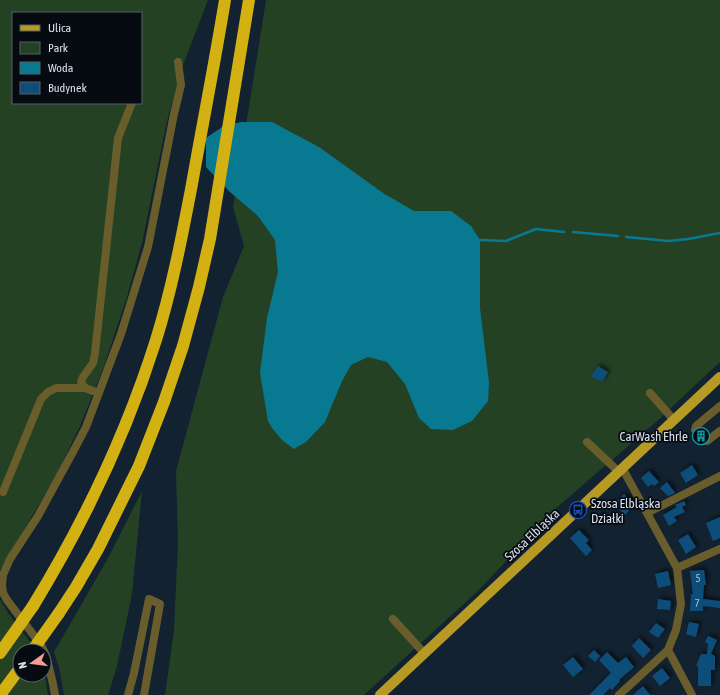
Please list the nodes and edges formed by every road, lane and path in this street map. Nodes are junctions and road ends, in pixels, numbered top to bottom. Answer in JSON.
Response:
{"nodes":[{"id":1,"x":225,"y":0,"type":"edge"},
{"id":2,"x":249,"y":0,"type":"edge"},
{"id":3,"x":178,"y":62,"type":"dead end"},
{"id":4,"x":132,"y":104,"type":"edge"},
{"id":5,"x":720,"y":377,"type":"edge"},
{"id":6,"x":86,"y":388,"type":"junction"},
{"id":7,"x":99,"y":393,"type":"junction"},
{"id":8,"x":650,"y":394,"type":"dead end"},
{"id":9,"x":720,"y":406,"type":"edge"},
{"id":10,"x":674,"y":420,"type":"junction"},
{"id":11,"x":720,"y":431,"type":"edge"},
{"id":12,"x":587,"y":442,"type":"dead end"},
{"id":13,"x":620,"y":470,"type":"junction"},
{"id":14,"x":720,"y":476,"type":"edge"},
{"id":15,"x":3,"y":492,"type":"dead end"},
{"id":16,"x":647,"y":513,"type":"junction"},
{"id":17,"x":720,"y":549,"type":"edge"},
{"id":18,"x":677,"y":568,"type":"junction"},
{"id":19,"x":393,"y":619,"type":"dead end"},
{"id":20,"x":38,"y":643,"type":"edge"},
{"id":21,"x":668,"y":650,"type":"junction"},
{"id":22,"x":0,"y":653,"type":"edge"},
{"id":23,"x":424,"y":653,"type":"junction"},
{"id":24,"x":12,"y":679,"type":"edge"},
{"id":25,"x":0,"y":695,"type":"edge"},
{"id":26,"x":55,"y":695,"type":"edge"},
{"id":27,"x":128,"y":695,"type":"edge"},
{"id":28,"x":144,"y":695,"type":"edge"},
{"id":29,"x":380,"y":695,"type":"edge"},
{"id":30,"x":619,"y":695,"type":"edge"},
{"id":31,"x":692,"y":695,"type":"edge"}],
"edges":[{"from":1,"to":22,"type":"highway","bridge":true},
{"from":2,"to":20,"type":"highway","bridge":true},
{"from":3,"to":7,"type":"street"},
{"from":4,"to":6,"type":"street"},
{"from":5,"to":10,"type":"main road","name":"Szosa Elbląska"},
{"from":6,"to":7,"type":"street"},
{"from":6,"to":15,"type":"street"},
{"from":7,"to":26,"type":"street"},
{"from":8,"to":10,"type":"street"},
{"from":9,"to":11,"type":"street"},
{"from":10,"to":13,"type":"main road","name":"Szosa Elbląska"},
{"from":12,"to":13,"type":"street"},
{"from":13,"to":16,"type":"street"},
{"from":13,"to":23,"type":"main road","name":"Szosa Elbląska"},
{"from":14,"to":16,"type":"street"},
{"from":16,"to":18,"type":"street"},
{"from":17,"to":18,"type":"street"},
{"from":18,"to":21,"type":"street"},
{"from":19,"to":23,"type":"street"},
{"from":21,"to":30,"type":"street"},
{"from":21,"to":31,"type":"street"},
{"from":23,"to":29,"type":"main road","name":"Szosa Elbląska"},
{"from":24,"to":25,"type":"highway"},
{"from":27,"to":28,"type":"street"}]}
